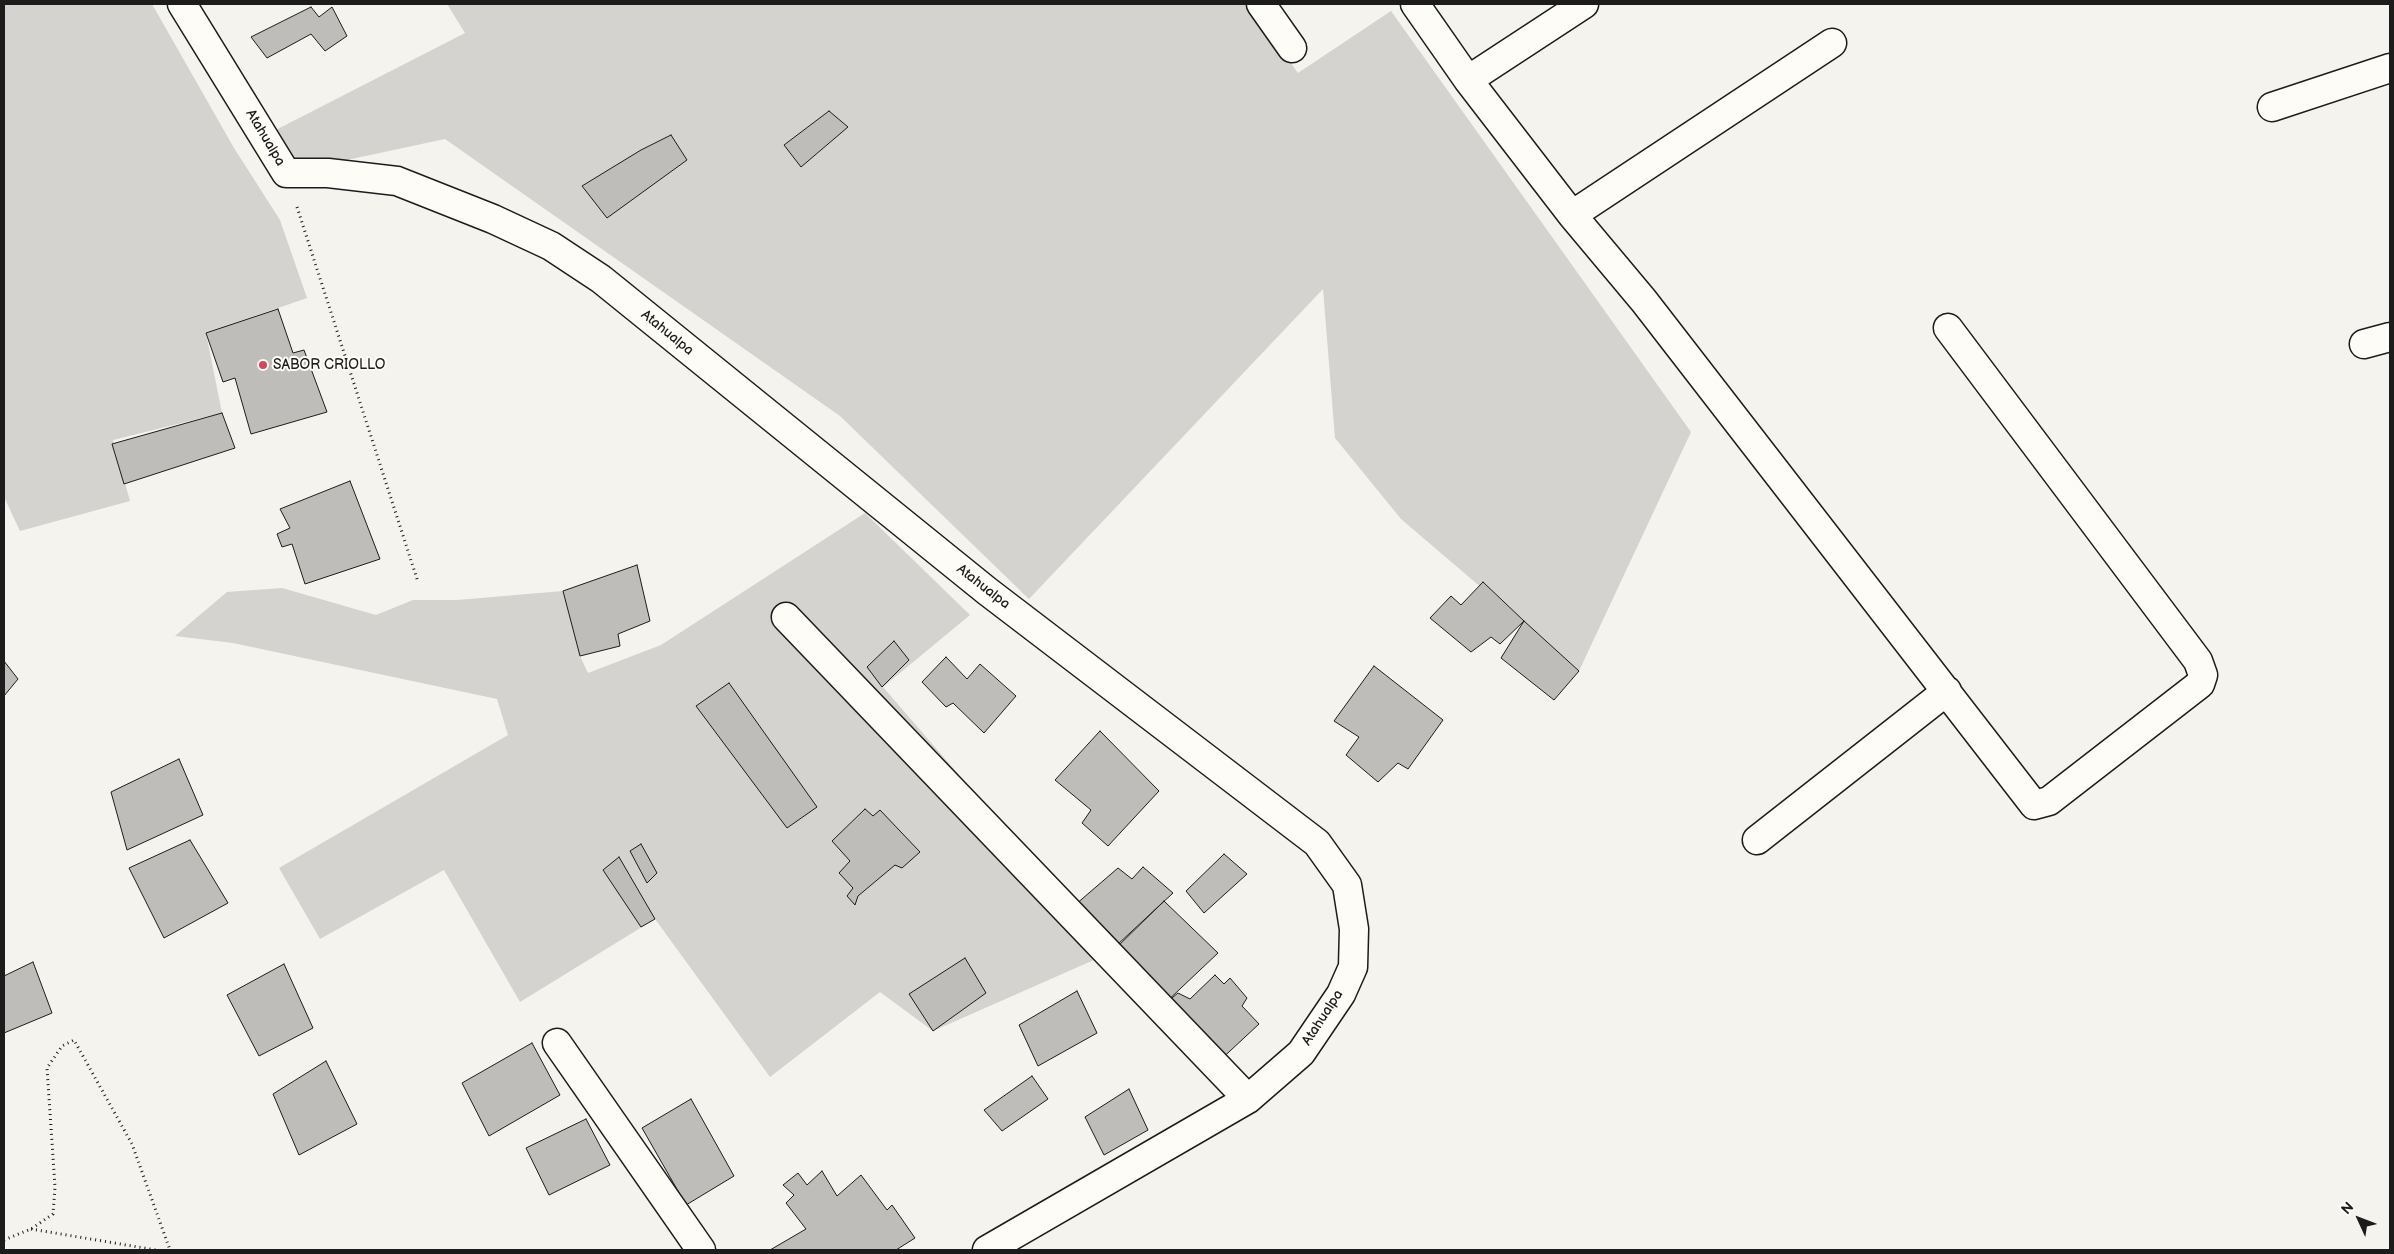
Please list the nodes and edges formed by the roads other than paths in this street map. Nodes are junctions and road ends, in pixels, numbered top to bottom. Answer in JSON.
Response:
{"nodes":[{"id":1,"x":182,"y":4,"type":"edge"},
{"id":2,"x":1261,"y":4,"type":"edge"},
{"id":3,"x":1415,"y":4,"type":"edge"},
{"id":4,"x":1584,"y":4,"type":"edge"},
{"id":5,"x":1832,"y":44,"type":"dead end"},
{"id":6,"x":1292,"y":48,"type":"dead end"},
{"id":7,"x":2390,"y":68,"type":"edge"},
{"id":8,"x":1468,"y":80,"type":"junction"},
{"id":9,"x":2272,"y":107,"type":"dead end"},
{"id":10,"x":1572,"y":215,"type":"junction"},
{"id":11,"x":1948,"y":328,"type":"dead end"},
{"id":12,"x":2390,"y":337,"type":"edge"},
{"id":13,"x":2364,"y":344,"type":"dead end"},
{"id":14,"x":786,"y":617,"type":"dead end"},
{"id":15,"x":1947,"y":691,"type":"junction"},
{"id":16,"x":1756,"y":840,"type":"dead end"},
{"id":17,"x":556,"y":1043,"type":"dead end"},
{"id":18,"x":1248,"y":1099,"type":"junction"},
{"id":19,"x":701,"y":1250,"type":"edge"},
{"id":20,"x":987,"y":1250,"type":"edge"}],
"edges":[{"from":1,"to":18,"type":"street","name":"Atahualpa"},
{"from":2,"to":6,"type":"street"},
{"from":3,"to":8,"type":"street"},
{"from":4,"to":8,"type":"street"},
{"from":5,"to":10,"type":"street"},
{"from":7,"to":9,"type":"street"},
{"from":8,"to":10,"type":"street"},
{"from":10,"to":15,"type":"street"},
{"from":11,"to":15,"type":"street"},
{"from":12,"to":13,"type":"street"},
{"from":14,"to":18,"type":"street"},
{"from":15,"to":16,"type":"street"},
{"from":17,"to":19,"type":"street"},
{"from":18,"to":20,"type":"street","name":"Atahualpa"}]}
